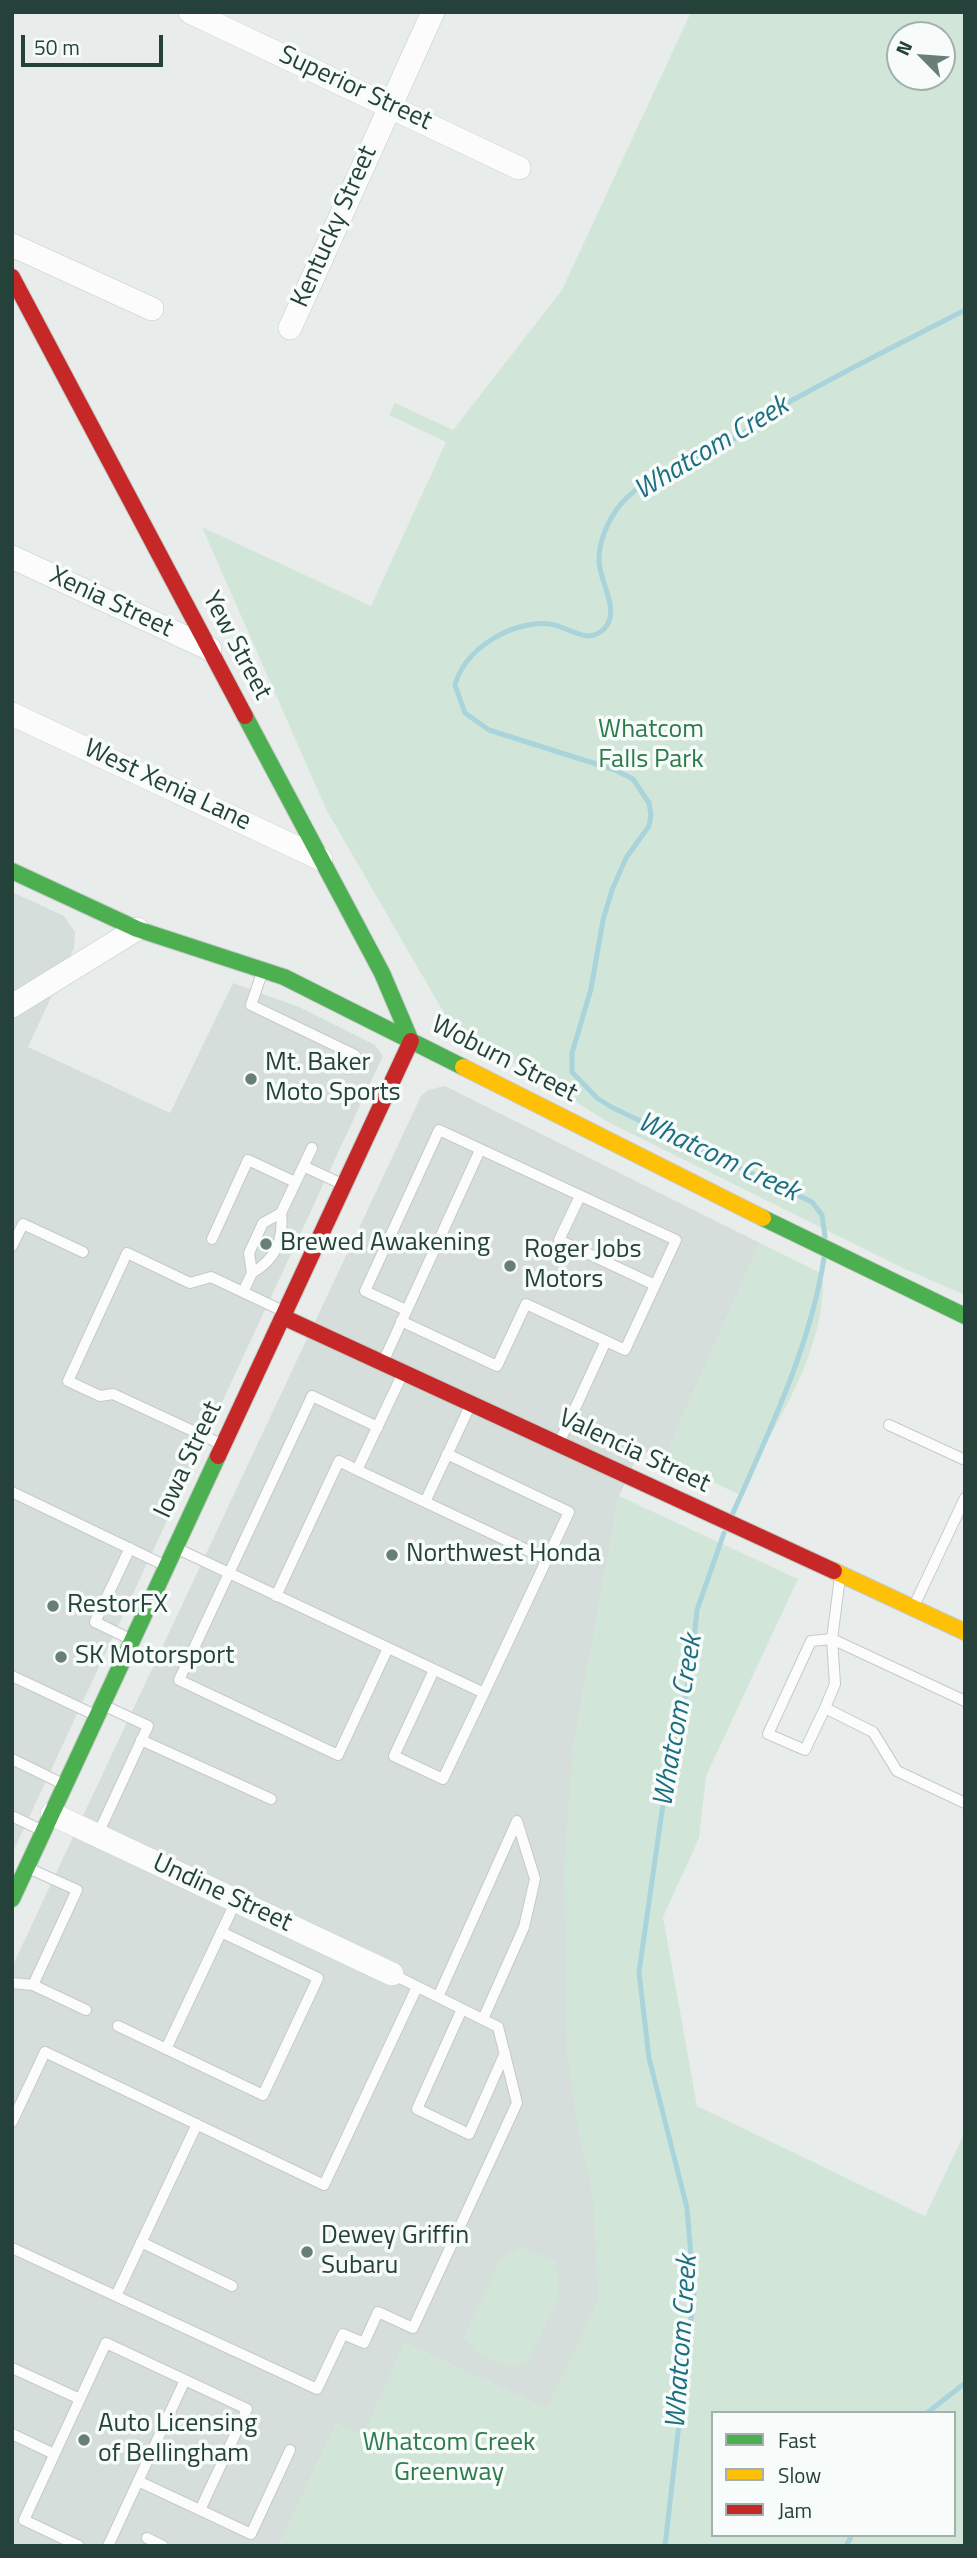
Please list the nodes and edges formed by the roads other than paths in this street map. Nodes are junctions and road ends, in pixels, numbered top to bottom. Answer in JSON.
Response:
{"nodes":[{"id":1,"x":190,"y":12,"type":"edge"},
{"id":2,"x":433,"y":12,"type":"edge"},
{"id":3,"x":390,"y":104,"type":"junction"},
{"id":4,"x":519,"y":168,"type":"dead end"},
{"id":5,"x":12,"y":245,"type":"edge"},
{"id":6,"x":12,"y":277,"type":"edge"},
{"id":7,"x":152,"y":309,"type":"dead end"},
{"id":8,"x":290,"y":328,"type":"dead end"},
{"id":9,"x":12,"y":557,"type":"edge"},
{"id":10,"x":210,"y":649,"type":"junction"},
{"id":11,"x":12,"y":714,"type":"edge"},
{"id":12,"x":321,"y":859,"type":"junction"},
{"id":13,"x":12,"y":871,"type":"edge"},
{"id":14,"x":138,"y":929,"type":"junction"},
{"id":15,"x":263,"y":970,"type":"junction"},
{"id":16,"x":12,"y":1006,"type":"edge"},
{"id":17,"x":411,"y":1041,"type":"junction"},
{"id":18,"x":348,"y":1069,"type":"dead end"},
{"id":19,"x":312,"y":1147,"type":"dead end"},
{"id":20,"x":481,"y":1150,"type":"junction"},
{"id":21,"x":303,"y":1166,"type":"junction"},
{"id":22,"x":295,"y":1182,"type":"junction"},
{"id":23,"x":345,"y":1185,"type":"junction"},
{"id":24,"x":580,"y":1196,"type":"junction"},
{"id":25,"x":281,"y":1213,"type":"junction"},
{"id":26,"x":212,"y":1239,"type":"dead end"},
{"id":27,"x":12,"y":1247,"type":"edge"},
{"id":28,"x":83,"y":1252,"type":"dead end"},
{"id":29,"x":252,"y":1273,"type":"junction"},
{"id":30,"x":655,"y":1285,"type":"junction"},
{"id":31,"x":243,"y":1292,"type":"junction"},
{"id":32,"x":406,"y":1310,"type":"junction"},
{"id":33,"x":284,"y":1314,"type":"junction"},
{"id":34,"x":965,"y":1316,"type":"edge"},
{"id":35,"x":401,"y":1321,"type":"junction"},
{"id":36,"x":606,"y":1341,"type":"junction"},
{"id":37,"x":382,"y":1362,"type":"junction"},
{"id":38,"x":403,"y":1372,"type":"junction"},
{"id":39,"x":471,"y":1404,"type":"junction"},
{"id":40,"x":889,"y":1425,"type":"dead end"},
{"id":41,"x":378,"y":1427,"type":"junction"},
{"id":42,"x":559,"y":1444,"type":"junction"},
{"id":43,"x":223,"y":1445,"type":"junction"},
{"id":44,"x":447,"y":1454,"type":"junction"},
{"id":45,"x":965,"y":1460,"type":"edge"},
{"id":46,"x":357,"y":1470,"type":"junction"},
{"id":47,"x":12,"y":1492,"type":"edge"},
{"id":48,"x":965,"y":1498,"type":"edge"},
{"id":49,"x":425,"y":1502,"type":"junction"},
{"id":50,"x":130,"y":1548,"type":"junction"},
{"id":51,"x":176,"y":1548,"type":"junction"},
{"id":52,"x":546,"y":1559,"type":"junction"},
{"id":53,"x":167,"y":1566,"type":"junction"},
{"id":54,"x":229,"y":1573,"type":"junction"},
{"id":55,"x":840,"y":1574,"type":"junction"},
{"id":56,"x":276,"y":1595,"type":"junction"},
{"id":57,"x":913,"y":1608,"type":"junction"},
{"id":58,"x":965,"y":1632,"type":"edge"},
{"id":59,"x":832,"y":1639,"type":"junction"},
{"id":60,"x":133,"y":1640,"type":"junction"},
{"id":61,"x":388,"y":1648,"type":"junction"},
{"id":62,"x":434,"y":1670,"type":"junction"},
{"id":63,"x":12,"y":1676,"type":"edge"},
{"id":64,"x":484,"y":1693,"type":"junction"},
{"id":65,"x":965,"y":1701,"type":"edge"},
{"id":66,"x":825,"y":1708,"type":"junction"},
{"id":67,"x":100,"y":1711,"type":"junction"},
{"id":68,"x":141,"y":1740,"type":"junction"},
{"id":69,"x":12,"y":1759,"type":"edge"},
{"id":70,"x":66,"y":1784,"type":"junction"},
{"id":71,"x":271,"y":1799,"type":"dead end"},
{"id":72,"x":965,"y":1803,"type":"edge"},
{"id":73,"x":14,"y":1817,"type":"dead end"},
{"id":74,"x":48,"y":1823,"type":"junction"},
{"id":75,"x":97,"y":1836,"type":"junction"},
{"id":76,"x":27,"y":1867,"type":"junction"},
{"id":77,"x":12,"y":1899,"type":"edge"},
{"id":78,"x":236,"y":1901,"type":"junction"},
{"id":79,"x":221,"y":1932,"type":"junction"},
{"id":80,"x":392,"y":1974,"type":"joint"},
{"id":81,"x":12,"y":1983,"type":"edge"},
{"id":82,"x":33,"y":1985,"type":"junction"},
{"id":83,"x":417,"y":1987,"type":"junction"},
{"id":84,"x":438,"y":1997,"type":"junction"},
{"id":85,"x":462,"y":2009,"type":"junction"},
{"id":86,"x":86,"y":2010,"type":"dead end"},
{"id":87,"x":483,"y":2019,"type":"junction"},
{"id":88,"x":118,"y":2026,"type":"dead end"},
{"id":89,"x":166,"y":2049,"type":"junction"},
{"id":90,"x":505,"y":2053,"type":"junction"},
{"id":91,"x":13,"y":2118,"type":"edge"},
{"id":92,"x":197,"y":2124,"type":"junction"},
{"id":93,"x":141,"y":2242,"type":"junction"},
{"id":94,"x":12,"y":2248,"type":"edge"},
{"id":95,"x":232,"y":2286,"type":"dead end"},
{"id":96,"x":116,"y":2296,"type":"junction"},
{"id":97,"x":12,"y":2368,"type":"edge"},
{"id":98,"x":185,"y":2380,"type":"junction"},
{"id":99,"x":80,"y":2399,"type":"junction"},
{"id":100,"x":12,"y":2434,"type":"edge"},
{"id":101,"x":290,"y":2450,"type":"dead end"},
{"id":102,"x":54,"y":2454,"type":"junction"},
{"id":103,"x":138,"y":2481,"type":"junction"},
{"id":104,"x":200,"y":2510,"type":"junction"},
{"id":105,"x":147,"y":2538,"type":"dead end"},
{"id":106,"x":79,"y":2546,"type":"edge"},
{"id":107,"x":108,"y":2546,"type":"edge"},
{"id":108,"x":163,"y":2546,"type":"edge"}],
"edges":[{"from":1,"to":3,"type":"street","name":"Superior Street"},
{"from":2,"to":3,"type":"street","name":"Kentucky Street"},
{"from":3,"to":4,"type":"street","name":"Superior Street"},
{"from":3,"to":8,"type":"street","name":"Kentucky Street"},
{"from":5,"to":7,"type":"street"},
{"from":6,"to":10,"type":"street","name":"Yew Street"},
{"from":9,"to":10,"type":"street","name":"Xenia Street"},
{"from":10,"to":12,"type":"street","name":"Yew Street"},
{"from":11,"to":12,"type":"street","name":"West Xenia Lane"},
{"from":12,"to":17,"type":"street","name":"Yew Street"},
{"from":13,"to":14,"type":"street","name":"Woburn Street"},
{"from":14,"to":15,"type":"street","name":"Woburn Street"},
{"from":14,"to":16,"type":"street"},
{"from":15,"to":17,"type":"street","name":"Woburn Street"},
{"from":15,"to":18,"type":"lane"},
{"from":17,"to":23,"type":"street","name":"Iowa Street"},
{"from":17,"to":34,"type":"street","name":"Woburn Street"},
{"from":19,"to":21,"type":"lane"},
{"from":20,"to":24,"type":"lane"},
{"from":20,"to":32,"type":"lane"},
{"from":20,"to":32,"type":"lane"},
{"from":21,"to":22,"type":"lane"},
{"from":21,"to":23,"type":"lane"},
{"from":22,"to":25,"type":"lane"},
{"from":22,"to":26,"type":"lane"},
{"from":23,"to":33,"type":"street","name":"Iowa Street"},
{"from":24,"to":30,"type":"lane"},
{"from":24,"to":30,"type":"lane"},
{"from":25,"to":29,"type":"lane"},
{"from":25,"to":29,"type":"lane"},
{"from":27,"to":28,"type":"lane"},
{"from":29,"to":31,"type":"lane"},
{"from":30,"to":36,"type":"lane"},
{"from":31,"to":33,"type":"lane"},
{"from":31,"to":43,"type":"lane"},
{"from":32,"to":35,"type":"lane"},
{"from":33,"to":37,"type":"street","name":"Valencia Street"},
{"from":33,"to":43,"type":"street","name":"Iowa Street"},
{"from":35,"to":36,"type":"lane"},
{"from":35,"to":37,"type":"lane"},
{"from":36,"to":42,"type":"lane"},
{"from":37,"to":38,"type":"street","name":"Valencia Street"},
{"from":38,"to":39,"type":"street","name":"Valencia Street"},
{"from":38,"to":41,"type":"lane"},
{"from":39,"to":42,"type":"street","name":"Valencia Street"},
{"from":39,"to":44,"type":"lane"},
{"from":40,"to":45,"type":"lane"},
{"from":41,"to":46,"type":"lane"},
{"from":41,"to":54,"type":"lane"},
{"from":42,"to":55,"type":"street","name":"Valencia Street"},
{"from":43,"to":51,"type":"street","name":"Iowa Street"},
{"from":44,"to":49,"type":"lane"},
{"from":44,"to":52,"type":"lane"},
{"from":46,"to":49,"type":"lane"},
{"from":46,"to":56,"type":"lane"},
{"from":47,"to":50,"type":"lane"},
{"from":48,"to":57,"type":"lane"},
{"from":49,"to":52,"type":"lane"},
{"from":50,"to":53,"type":"lane"},
{"from":50,"to":60,"type":"lane"},
{"from":51,"to":53,"type":"street","name":"Iowa Street"},
{"from":51,"to":54,"type":"lane"},
{"from":52,"to":64,"type":"lane"},
{"from":53,"to":60,"type":"street","name":"Iowa Street"},
{"from":54,"to":56,"type":"lane"},
{"from":54,"to":61,"type":"lane"},
{"from":55,"to":57,"type":"street","name":"Valencia Street"},
{"from":55,"to":59,"type":"lane"},
{"from":56,"to":61,"type":"lane"},
{"from":57,"to":58,"type":"street","name":"Valencia Street"},
{"from":59,"to":65,"type":"lane"},
{"from":59,"to":66,"type":"lane"},
{"from":59,"to":66,"type":"lane"},
{"from":60,"to":67,"type":"street","name":"Iowa Street"},
{"from":61,"to":62,"type":"lane"},
{"from":62,"to":64,"type":"lane"},
{"from":62,"to":64,"type":"lane"},
{"from":63,"to":67,"type":"lane"},
{"from":66,"to":72,"type":"lane"},
{"from":67,"to":68,"type":"lane"},
{"from":67,"to":70,"type":"street","name":"Iowa Street"},
{"from":68,"to":71,"type":"lane"},
{"from":68,"to":75,"type":"lane"},
{"from":69,"to":70,"type":"lane"},
{"from":70,"to":74,"type":"street","name":"Iowa Street"},
{"from":73,"to":74,"type":"lane"},
{"from":74,"to":75,"type":"street","name":"Undine Street"},
{"from":74,"to":76,"type":"street","name":"Iowa Street"},
{"from":75,"to":78,"type":"street","name":"Undine Street"},
{"from":76,"to":77,"type":"street","name":"Iowa Street"},
{"from":76,"to":82,"type":"lane"},
{"from":78,"to":79,"type":"lane"},
{"from":78,"to":80,"type":"street","name":"Undine Street"},
{"from":79,"to":89,"type":"lane"},
{"from":79,"to":89,"type":"lane"},
{"from":80,"to":83,"type":"lane"},
{"from":81,"to":82,"type":"lane"},
{"from":82,"to":86,"type":"lane"},
{"from":83,"to":84,"type":"lane"},
{"from":83,"to":92,"type":"lane"},
{"from":84,"to":85,"type":"lane"},
{"from":84,"to":87,"type":"lane"},
{"from":85,"to":87,"type":"lane"},
{"from":85,"to":90,"type":"lane"},
{"from":87,"to":90,"type":"lane"},
{"from":88,"to":89,"type":"lane"},
{"from":90,"to":96,"type":"lane"},
{"from":91,"to":92,"type":"lane"},
{"from":92,"to":93,"type":"lane"},
{"from":93,"to":95,"type":"lane"},
{"from":93,"to":96,"type":"lane"},
{"from":94,"to":96,"type":"lane"},
{"from":97,"to":99,"type":"lane"},
{"from":98,"to":99,"type":"lane"},
{"from":98,"to":103,"type":"lane"},
{"from":98,"to":104,"type":"lane"},
{"from":99,"to":102,"type":"lane"},
{"from":100,"to":102,"type":"lane"},
{"from":101,"to":104,"type":"lane"},
{"from":102,"to":106,"type":"lane"},
{"from":103,"to":104,"type":"lane"},
{"from":103,"to":107,"type":"lane"},
{"from":105,"to":108,"type":"lane"}]}
